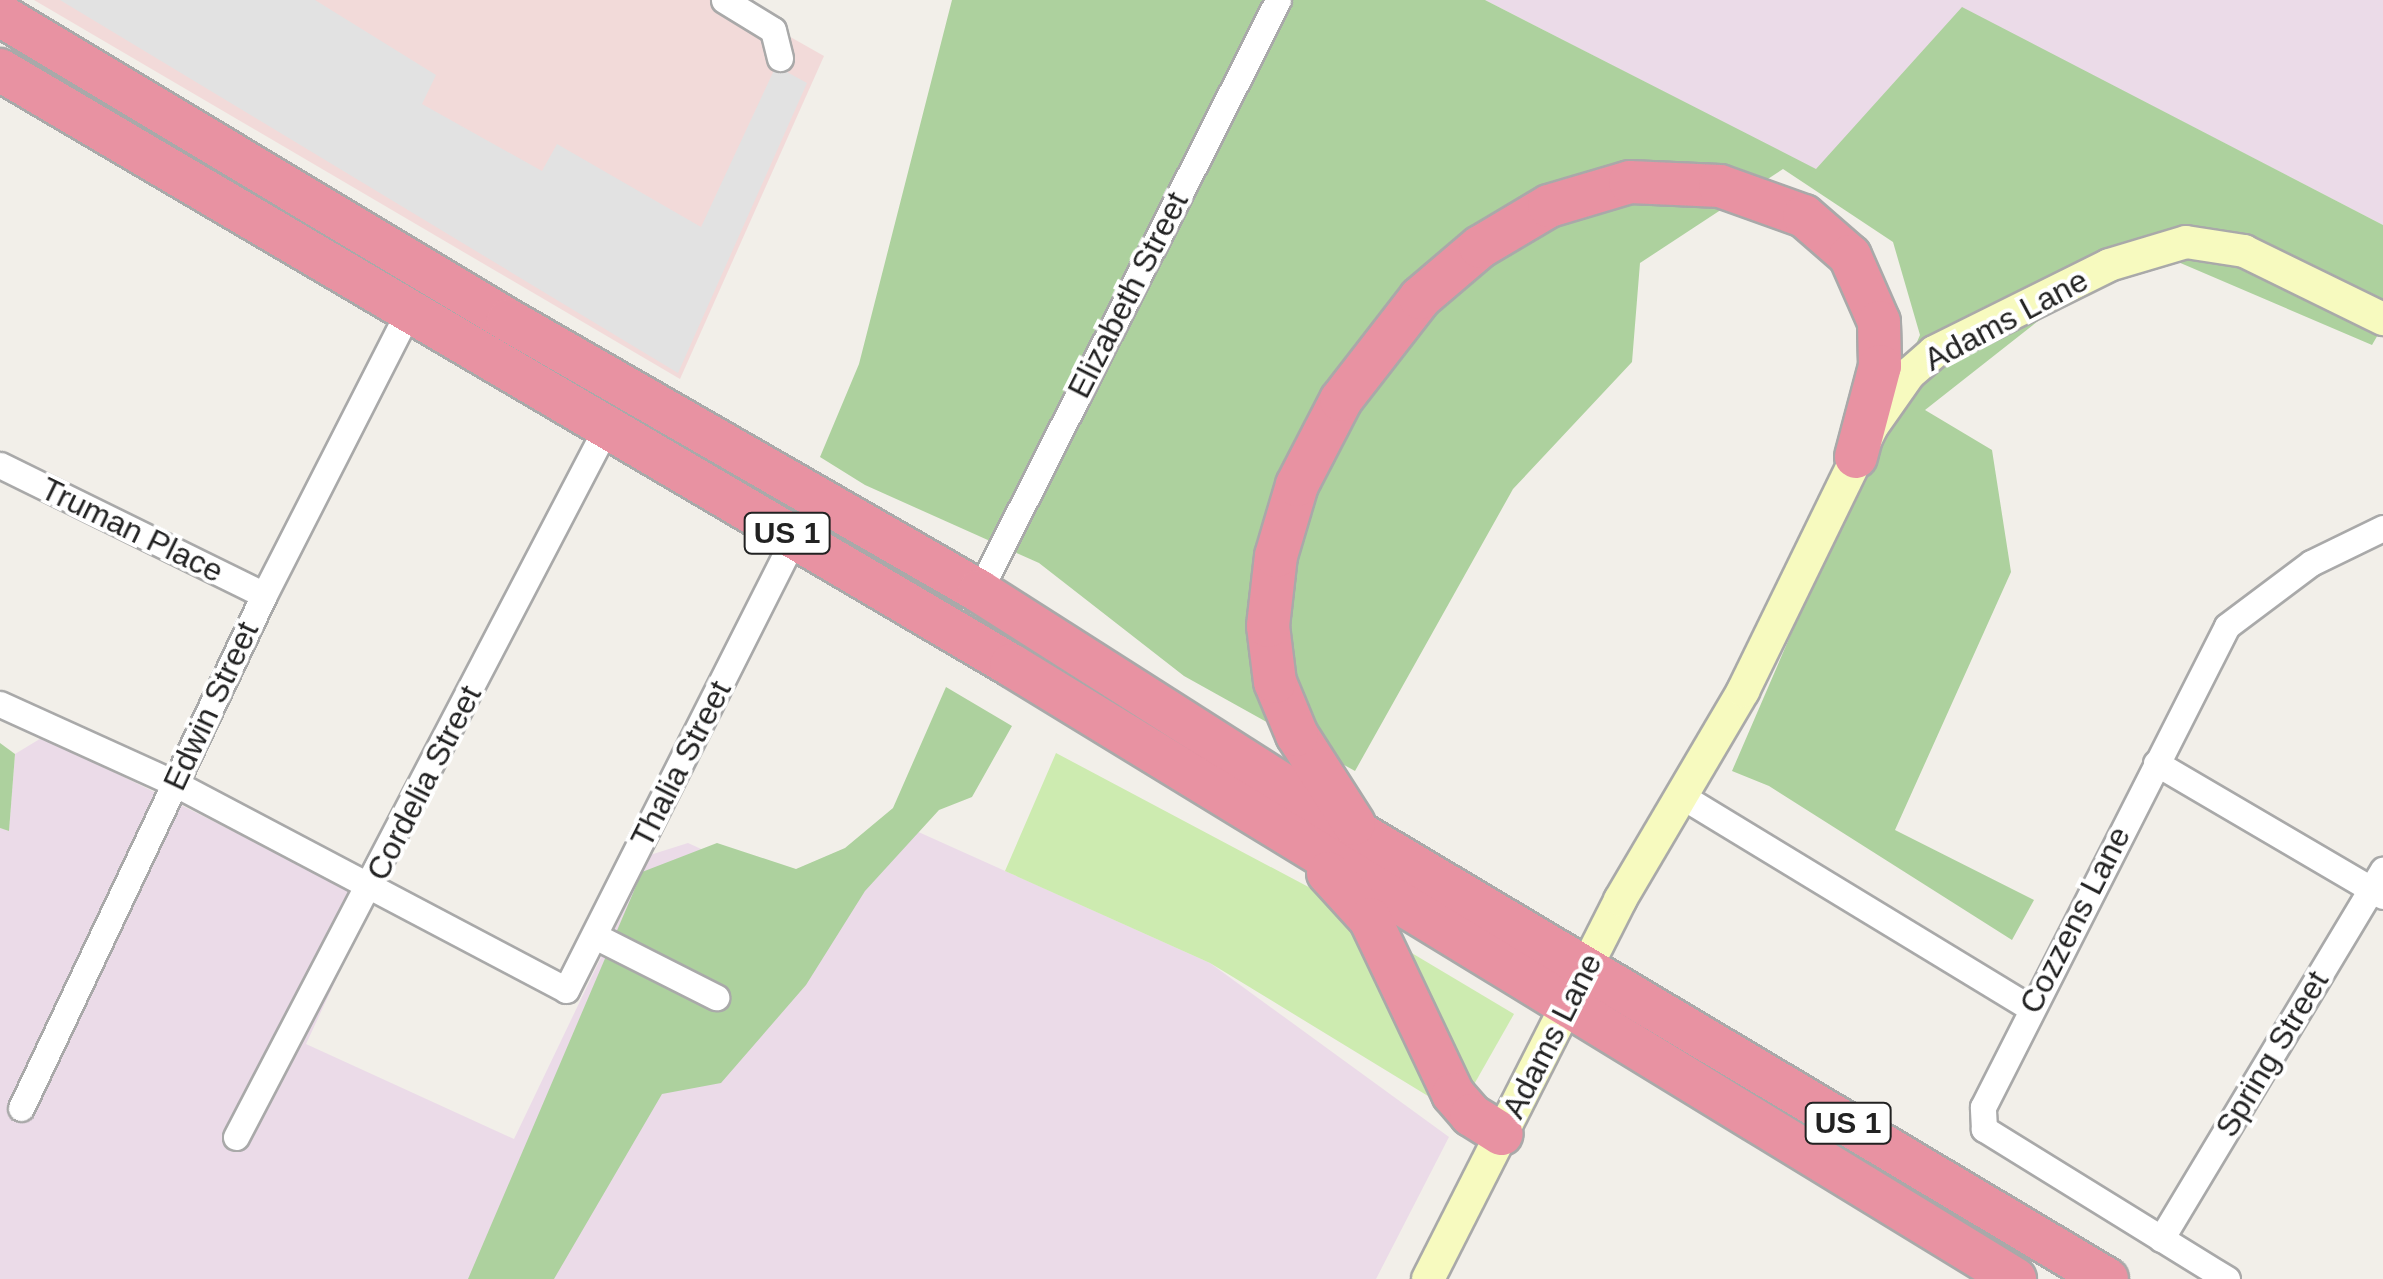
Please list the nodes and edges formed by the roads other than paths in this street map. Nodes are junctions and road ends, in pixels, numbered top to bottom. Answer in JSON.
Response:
{"nodes":[{"id":1,"x":724,"y":0,"type":"edge"},
{"id":2,"x":1278,"y":0,"type":"edge"},
{"id":3,"x":0,"y":15,"type":"edge"},
{"id":4,"x":780,"y":58,"type":"dead end"},
{"id":5,"x":0,"y":70,"type":"edge"},
{"id":6,"x":410,"y":309,"type":"junction"},
{"id":7,"x":2383,"y":318,"type":"edge"},
{"id":8,"x":607,"y":426,"type":"junction"},
{"id":9,"x":1856,"y":458,"type":"junction"},
{"id":10,"x":0,"y":465,"type":"edge"},
{"id":11,"x":2383,"y":528,"type":"edge"},
{"id":12,"x":794,"y":538,"type":"junction"},
{"id":13,"x":978,"y":590,"type":"junction"},
{"id":14,"x":264,"y":595,"type":"junction"},
{"id":15,"x":0,"y":704,"type":"edge"},
{"id":16,"x":2156,"y":763,"type":"junction"},
{"id":17,"x":174,"y":783,"type":"junction"},
{"id":18,"x":1685,"y":798,"type":"junction"},
{"id":19,"x":1284,"y":832,"type":"junction"},
{"id":20,"x":1359,"y":833,"type":"junction"},
{"id":21,"x":2379,"y":884,"type":"edge"},
{"id":22,"x":371,"y":886,"type":"junction"},
{"id":23,"x":594,"y":936,"type":"junction"},
{"id":24,"x":1579,"y":985,"type":"junction"},
{"id":25,"x":716,"y":997,"type":"dead end"},
{"id":26,"x":2030,"y":1008,"type":"junction"},
{"id":27,"x":22,"y":1108,"type":"dead end"},
{"id":28,"x":1502,"y":1134,"type":"junction"},
{"id":29,"x":236,"y":1136,"type":"dead end"},
{"id":30,"x":2161,"y":1239,"type":"junction"},
{"id":31,"x":2012,"y":1278,"type":"edge"},
{"id":32,"x":1428,"y":1279,"type":"edge"},
{"id":33,"x":2107,"y":1279,"type":"edge"},
{"id":34,"x":2226,"y":1279,"type":"edge"}],
"edges":[{"from":1,"to":4,"type":"street"},
{"from":2,"to":13,"type":"street","name":"Elizabeth Street"},
{"from":3,"to":13,"type":"highway","number":"US 1"},
{"from":5,"to":6,"type":"highway","number":"US 1"},
{"from":6,"to":8,"type":"highway","number":"US 1"},
{"from":6,"to":14,"type":"street","name":"Edwin Street"},
{"from":7,"to":9,"type":"street","name":"Adams Lane"},
{"from":8,"to":12,"type":"highway","number":"US 1"},
{"from":8,"to":22,"type":"street","name":"Cordelia Street"},
{"from":9,"to":18,"type":"street","name":"Adams Lane"},
{"from":9,"to":20,"type":"highway"},
{"from":10,"to":14,"type":"street","name":"Truman Place"},
{"from":11,"to":16,"type":"street","name":"Cozzens Lane"},
{"from":12,"to":19,"type":"highway","number":"US 1"},
{"from":12,"to":23,"type":"street","name":"Thalia Street"},
{"from":13,"to":20,"type":"highway","number":"US 1"},
{"from":14,"to":17,"type":"street","name":"Edwin Street"},
{"from":15,"to":17,"type":"street"},
{"from":16,"to":21,"type":"street"},
{"from":16,"to":26,"type":"street","name":"Cozzens Lane"},
{"from":17,"to":22,"type":"street"},
{"from":17,"to":27,"type":"street","name":"Edwin Street"},
{"from":18,"to":24,"type":"street","name":"Adams Lane"},
{"from":18,"to":26,"type":"street"},
{"from":19,"to":24,"type":"highway","number":"US 1"},
{"from":19,"to":28,"type":"highway"},
{"from":20,"to":24,"type":"highway","number":"US 1"},
{"from":21,"to":30,"type":"street","name":"Spring Street"},
{"from":22,"to":23,"type":"street","name":"Thalia Street"},
{"from":22,"to":29,"type":"street","name":"Cordelia Street"},
{"from":23,"to":25,"type":"street"},
{"from":24,"to":28,"type":"street","name":"Adams Lane"},
{"from":24,"to":31,"type":"highway","number":"US 1"},
{"from":24,"to":33,"type":"highway","number":"US 1"},
{"from":26,"to":30,"type":"street","name":"Cozzens Lane"},
{"from":28,"to":32,"type":"street","name":"Adams Lane"},
{"from":30,"to":34,"type":"street","name":"Cozzens Lane"}]}
